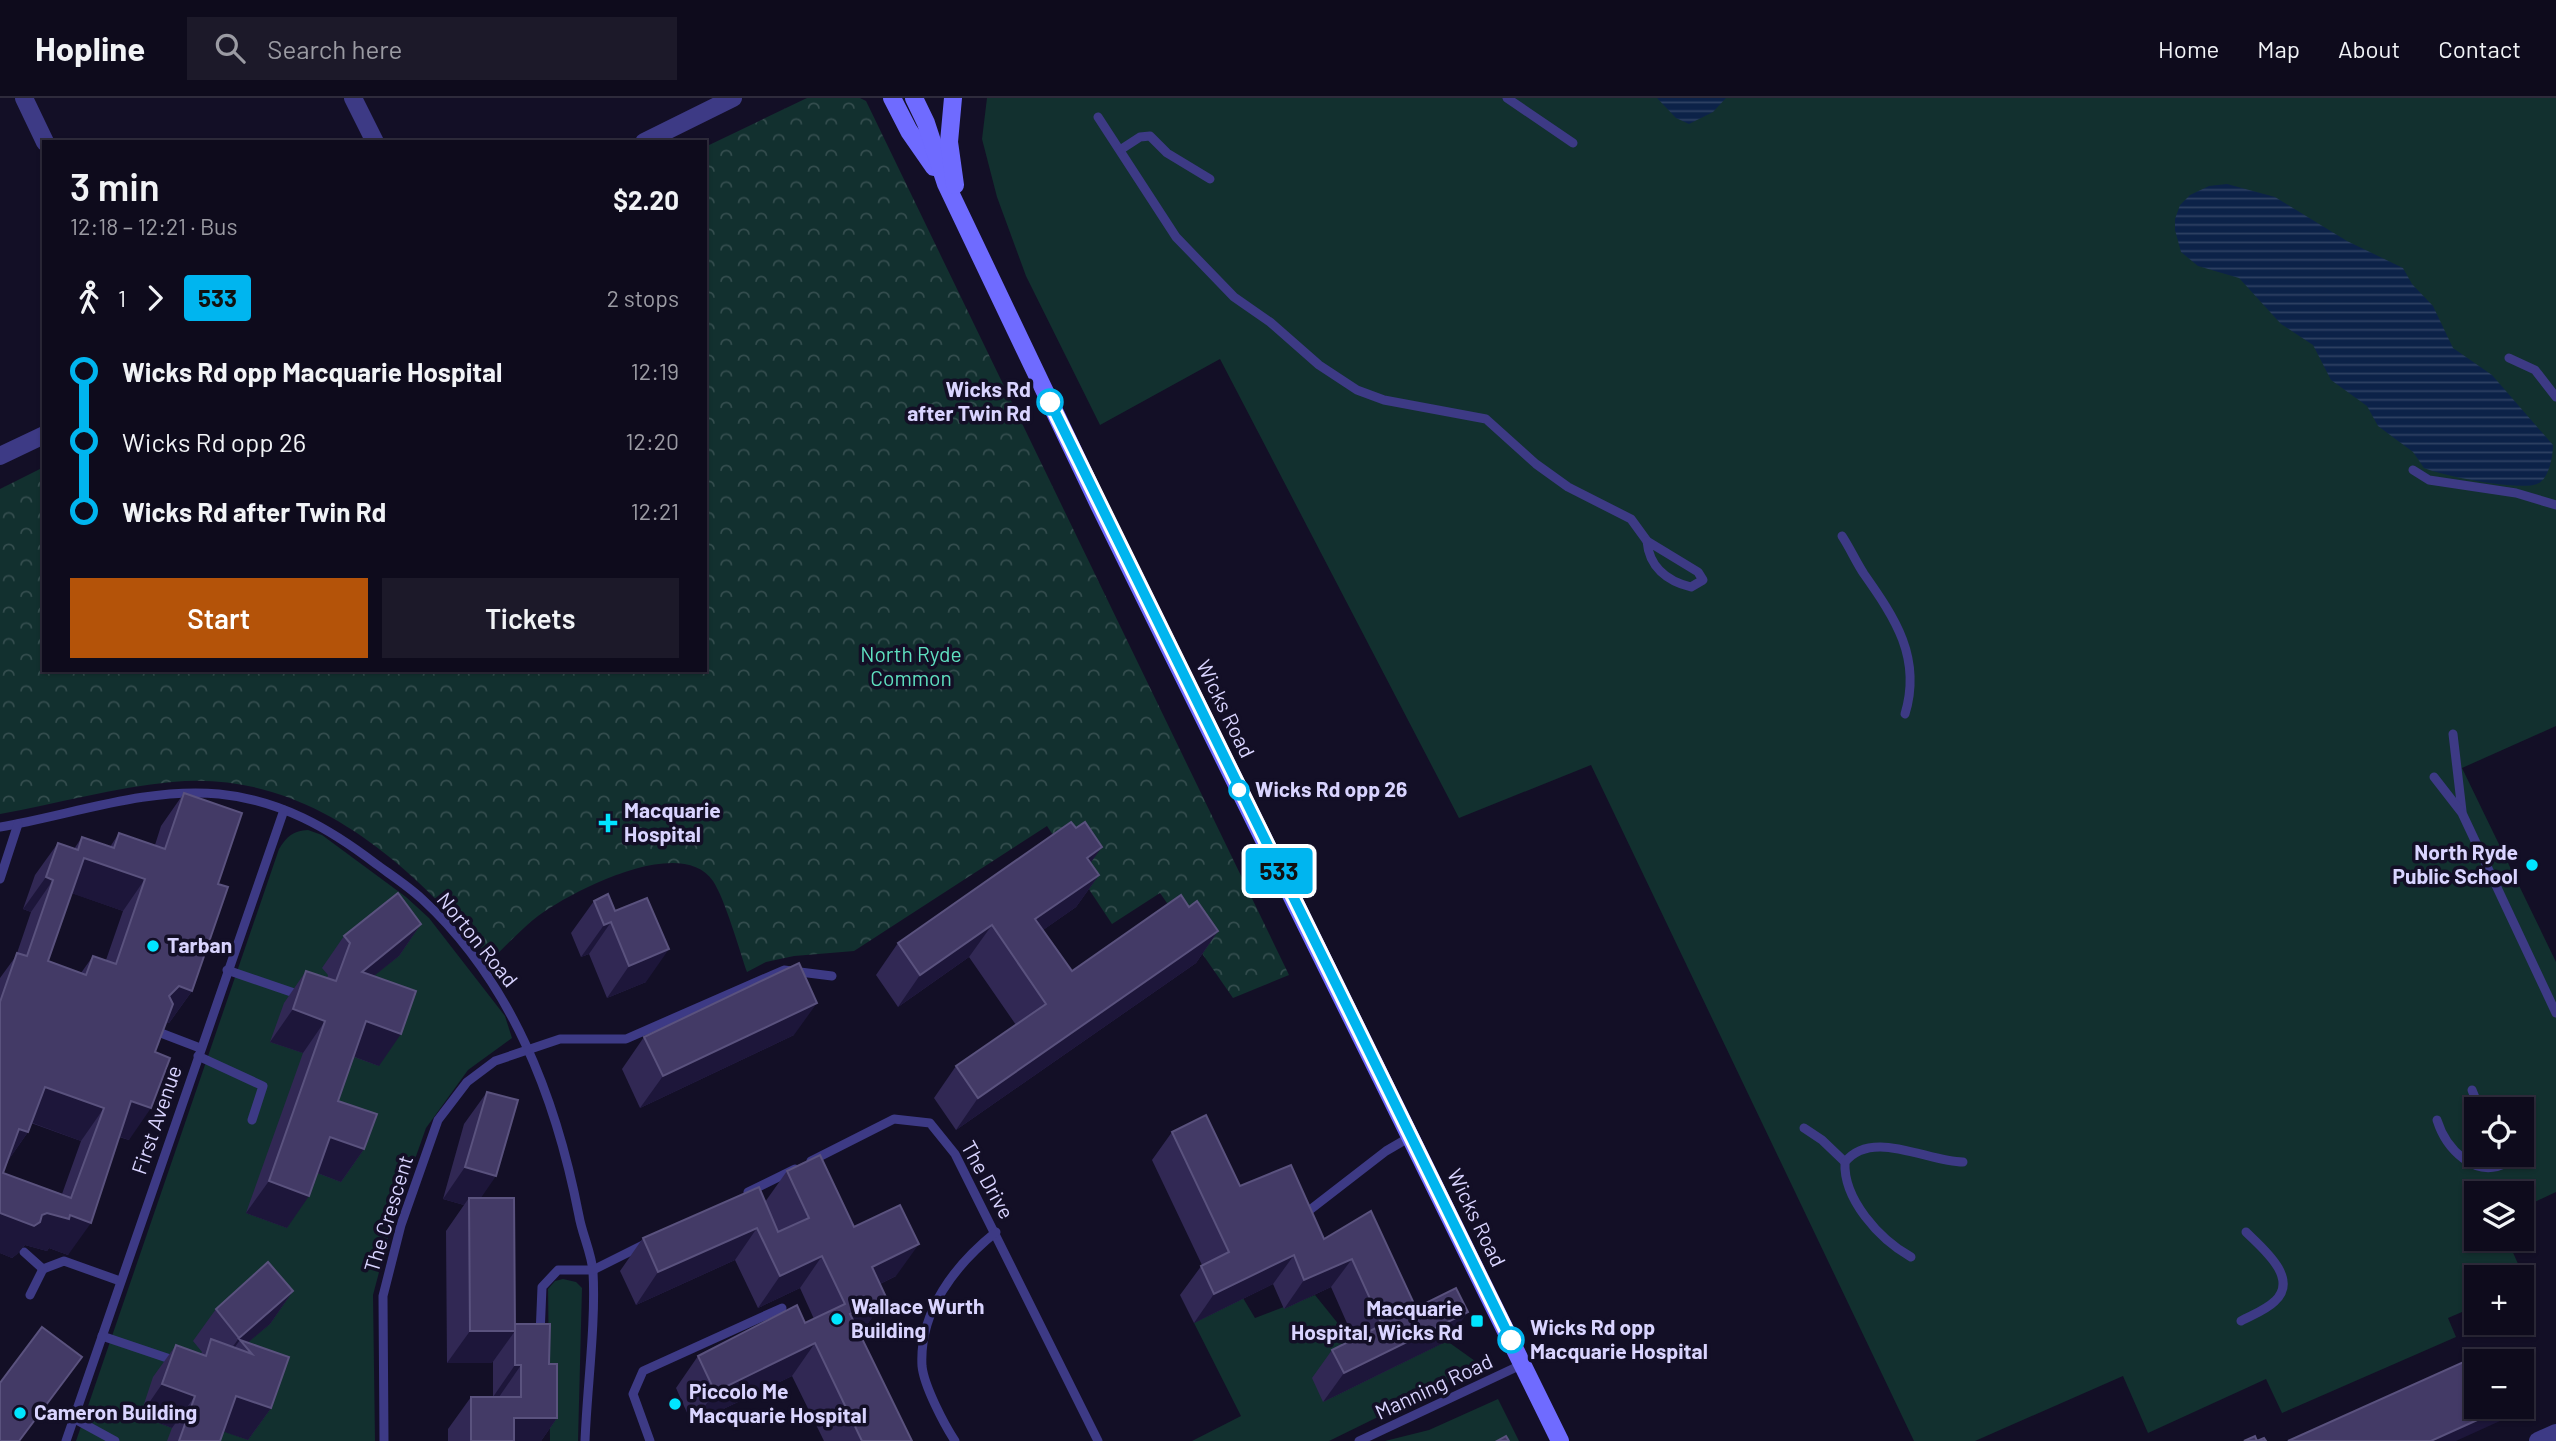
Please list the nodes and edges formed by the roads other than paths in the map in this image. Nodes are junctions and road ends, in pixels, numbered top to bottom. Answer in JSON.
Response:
{"nodes":[{"id":1,"x":24,"y":98,"type":"edge"},
{"id":2,"x":354,"y":98,"type":"edge"},
{"id":3,"x":733,"y":98,"type":"edge"},
{"id":4,"x":892,"y":98,"type":"edge"},
{"id":5,"x":914,"y":98,"type":"edge"},
{"id":6,"x":953,"y":98,"type":"edge"},
{"id":7,"x":1507,"y":98,"type":"edge"},
{"id":8,"x":1098,"y":117,"type":"dead end"},
{"id":9,"x":44,"y":140,"type":"edge"},
{"id":10,"x":374,"y":140,"type":"edge"},
{"id":11,"x":647,"y":140,"type":"edge"},
{"id":12,"x":1573,"y":144,"type":"dead end"},
{"id":13,"x":1120,"y":150,"type":"junction"},
{"id":14,"x":1210,"y":179,"type":"dead end"},
{"id":15,"x":946,"y":184,"type":"junction"},
{"id":16,"x":960,"y":213,"type":"junction"},
{"id":17,"x":2509,"y":358,"type":"dead end"},
{"id":18,"x":2556,"y":397,"type":"edge"},
{"id":19,"x":42,"y":436,"type":"edge"},
{"id":20,"x":0,"y":456,"type":"edge"},
{"id":21,"x":2413,"y":470,"type":"dead end"},
{"id":22,"x":2556,"y":505,"type":"edge"},
{"id":23,"x":1842,"y":536,"type":"dead end"},
{"id":24,"x":1647,"y":541,"type":"junction"},
{"id":25,"x":1905,"y":714,"type":"dead end"},
{"id":26,"x":2453,"y":734,"type":"dead end"},
{"id":27,"x":2434,"y":777,"type":"dead end"},
{"id":28,"x":284,"y":810,"type":"junction"},
{"id":29,"x":2462,"y":813,"type":"junction"},
{"id":30,"x":18,"y":824,"type":"junction"},
{"id":31,"x":0,"y":827,"type":"edge"},
{"id":32,"x":0,"y":879,"type":"edge"},
{"id":33,"x":227,"y":970,"type":"junction"},
{"id":34,"x":832,"y":976,"type":"dead end"},
{"id":35,"x":300,"y":995,"type":"edge"},
{"id":36,"x":2556,"y":1013,"type":"edge"},
{"id":37,"x":153,"y":1030,"type":"edge"},
{"id":38,"x":530,"y":1049,"type":"junction"},
{"id":39,"x":199,"y":1052,"type":"junction"},
{"id":40,"x":2472,"y":1090,"type":"dead end"},
{"id":41,"x":2475,"y":1097,"type":"edge"},
{"id":42,"x":252,"y":1120,"type":"dead end"},
{"id":43,"x":2437,"y":1120,"type":"dead end"},
{"id":44,"x":1804,"y":1128,"type":"dead end"},
{"id":45,"x":1410,"y":1138,"type":"junction"},
{"id":46,"x":2464,"y":1158,"type":"edge"},
{"id":47,"x":1845,"y":1162,"type":"junction"},
{"id":48,"x":1964,"y":1162,"type":"dead end"},
{"id":49,"x":738,"y":1197,"type":"edge"},
{"id":50,"x":1302,"y":1216,"type":"edge"},
{"id":51,"x":2246,"y":1232,"type":"dead end"},
{"id":52,"x":996,"y":1233,"type":"junction"},
{"id":53,"x":653,"y":1240,"type":"edge"},
{"id":54,"x":24,"y":1252,"type":"edge"},
{"id":55,"x":1910,"y":1256,"type":"dead end"},
{"id":56,"x":43,"y":1269,"type":"junction"},
{"id":57,"x":593,"y":1270,"type":"junction"},
{"id":58,"x":120,"y":1281,"type":"junction"},
{"id":59,"x":30,"y":1295,"type":"dead end"},
{"id":60,"x":782,"y":1308,"type":"dead end"},
{"id":61,"x":2241,"y":1321,"type":"dead end"},
{"id":62,"x":102,"y":1336,"type":"junction"},
{"id":63,"x":540,"y":1349,"type":"edge"},
{"id":64,"x":183,"y":1363,"type":"edge"},
{"id":65,"x":1523,"y":1364,"type":"junction"},
{"id":66,"x":74,"y":1418,"type":"junction"},
{"id":67,"x":2556,"y":1433,"type":"edge"},
{"id":68,"x":66,"y":1441,"type":"edge"},
{"id":69,"x":115,"y":1441,"type":"edge"},
{"id":70,"x":384,"y":1441,"type":"edge"},
{"id":71,"x":585,"y":1441,"type":"edge"},
{"id":72,"x":650,"y":1441,"type":"edge"},
{"id":73,"x":955,"y":1441,"type":"edge"},
{"id":74,"x":1098,"y":1441,"type":"edge"},
{"id":75,"x":1359,"y":1441,"type":"edge"},
{"id":76,"x":1560,"y":1441,"type":"edge"},
{"id":77,"x":2538,"y":1441,"type":"edge"}],
"edges":[{"from":1,"to":9,"type":"street"},
{"from":2,"to":10,"type":"street"},
{"from":3,"to":11,"type":"street"},
{"from":4,"to":15,"type":"main road","name":"Wicks Road"},
{"from":5,"to":15,"type":"main road","name":"Wicks Road"},
{"from":6,"to":16,"type":"main road"},
{"from":7,"to":12,"type":"lane"},
{"from":8,"to":13,"type":"lane"},
{"from":13,"to":14,"type":"lane"},
{"from":13,"to":24,"type":"lane"},
{"from":15,"to":16,"type":"main road","name":"Wicks Road"},
{"from":16,"to":45,"type":"main road","name":"Wicks Road"},
{"from":17,"to":18,"type":"lane"},
{"from":19,"to":20,"type":"street"},
{"from":21,"to":22,"type":"lane"},
{"from":23,"to":25,"type":"lane"},
{"from":24,"to":24,"type":"lane"},
{"from":26,"to":29,"type":"lane"},
{"from":27,"to":29,"type":"lane"},
{"from":28,"to":30,"type":"lane","name":"Norton Road"},
{"from":28,"to":33,"type":"lane","name":"First Avenue"},
{"from":28,"to":38,"type":"lane","name":"Norton Road"},
{"from":29,"to":36,"type":"lane"},
{"from":30,"to":31,"type":"lane","name":"Norton Road"},
{"from":30,"to":32,"type":"lane"},
{"from":33,"to":35,"type":"lane"},
{"from":33,"to":39,"type":"lane","name":"First Avenue"},
{"from":34,"to":38,"type":"lane","name":"The Crescent"},
{"from":37,"to":39,"type":"lane"},
{"from":38,"to":57,"type":"lane","name":"Norton Road"},
{"from":38,"to":70,"type":"lane","name":"The Crescent"},
{"from":39,"to":42,"type":"lane"},
{"from":39,"to":58,"type":"lane","name":"First Avenue"},
{"from":40,"to":41,"type":"lane"},
{"from":43,"to":46,"type":"lane"},
{"from":44,"to":47,"type":"lane"},
{"from":45,"to":50,"type":"lane"},
{"from":45,"to":65,"type":"main road","name":"Wicks Road"},
{"from":47,"to":48,"type":"lane"},
{"from":47,"to":55,"type":"lane"},
{"from":49,"to":52,"type":"lane","name":"The Drive"},
{"from":51,"to":61,"type":"lane"},
{"from":52,"to":73,"type":"lane"},
{"from":52,"to":74,"type":"lane","name":"The Drive"},
{"from":53,"to":57,"type":"lane"},
{"from":54,"to":56,"type":"lane"},
{"from":56,"to":58,"type":"lane"},
{"from":56,"to":59,"type":"lane"},
{"from":57,"to":63,"type":"lane"},
{"from":57,"to":71,"type":"lane","name":"Norton Road"},
{"from":58,"to":62,"type":"lane","name":"First Avenue"},
{"from":60,"to":72,"type":"lane"},
{"from":62,"to":64,"type":"lane"},
{"from":62,"to":66,"type":"lane","name":"First Avenue"},
{"from":65,"to":75,"type":"lane","name":"Manning Road"},
{"from":65,"to":76,"type":"main road","name":"Wicks Road"},
{"from":66,"to":68,"type":"lane","name":"First Avenue"},
{"from":66,"to":69,"type":"lane"},
{"from":67,"to":77,"type":"street"}]}
